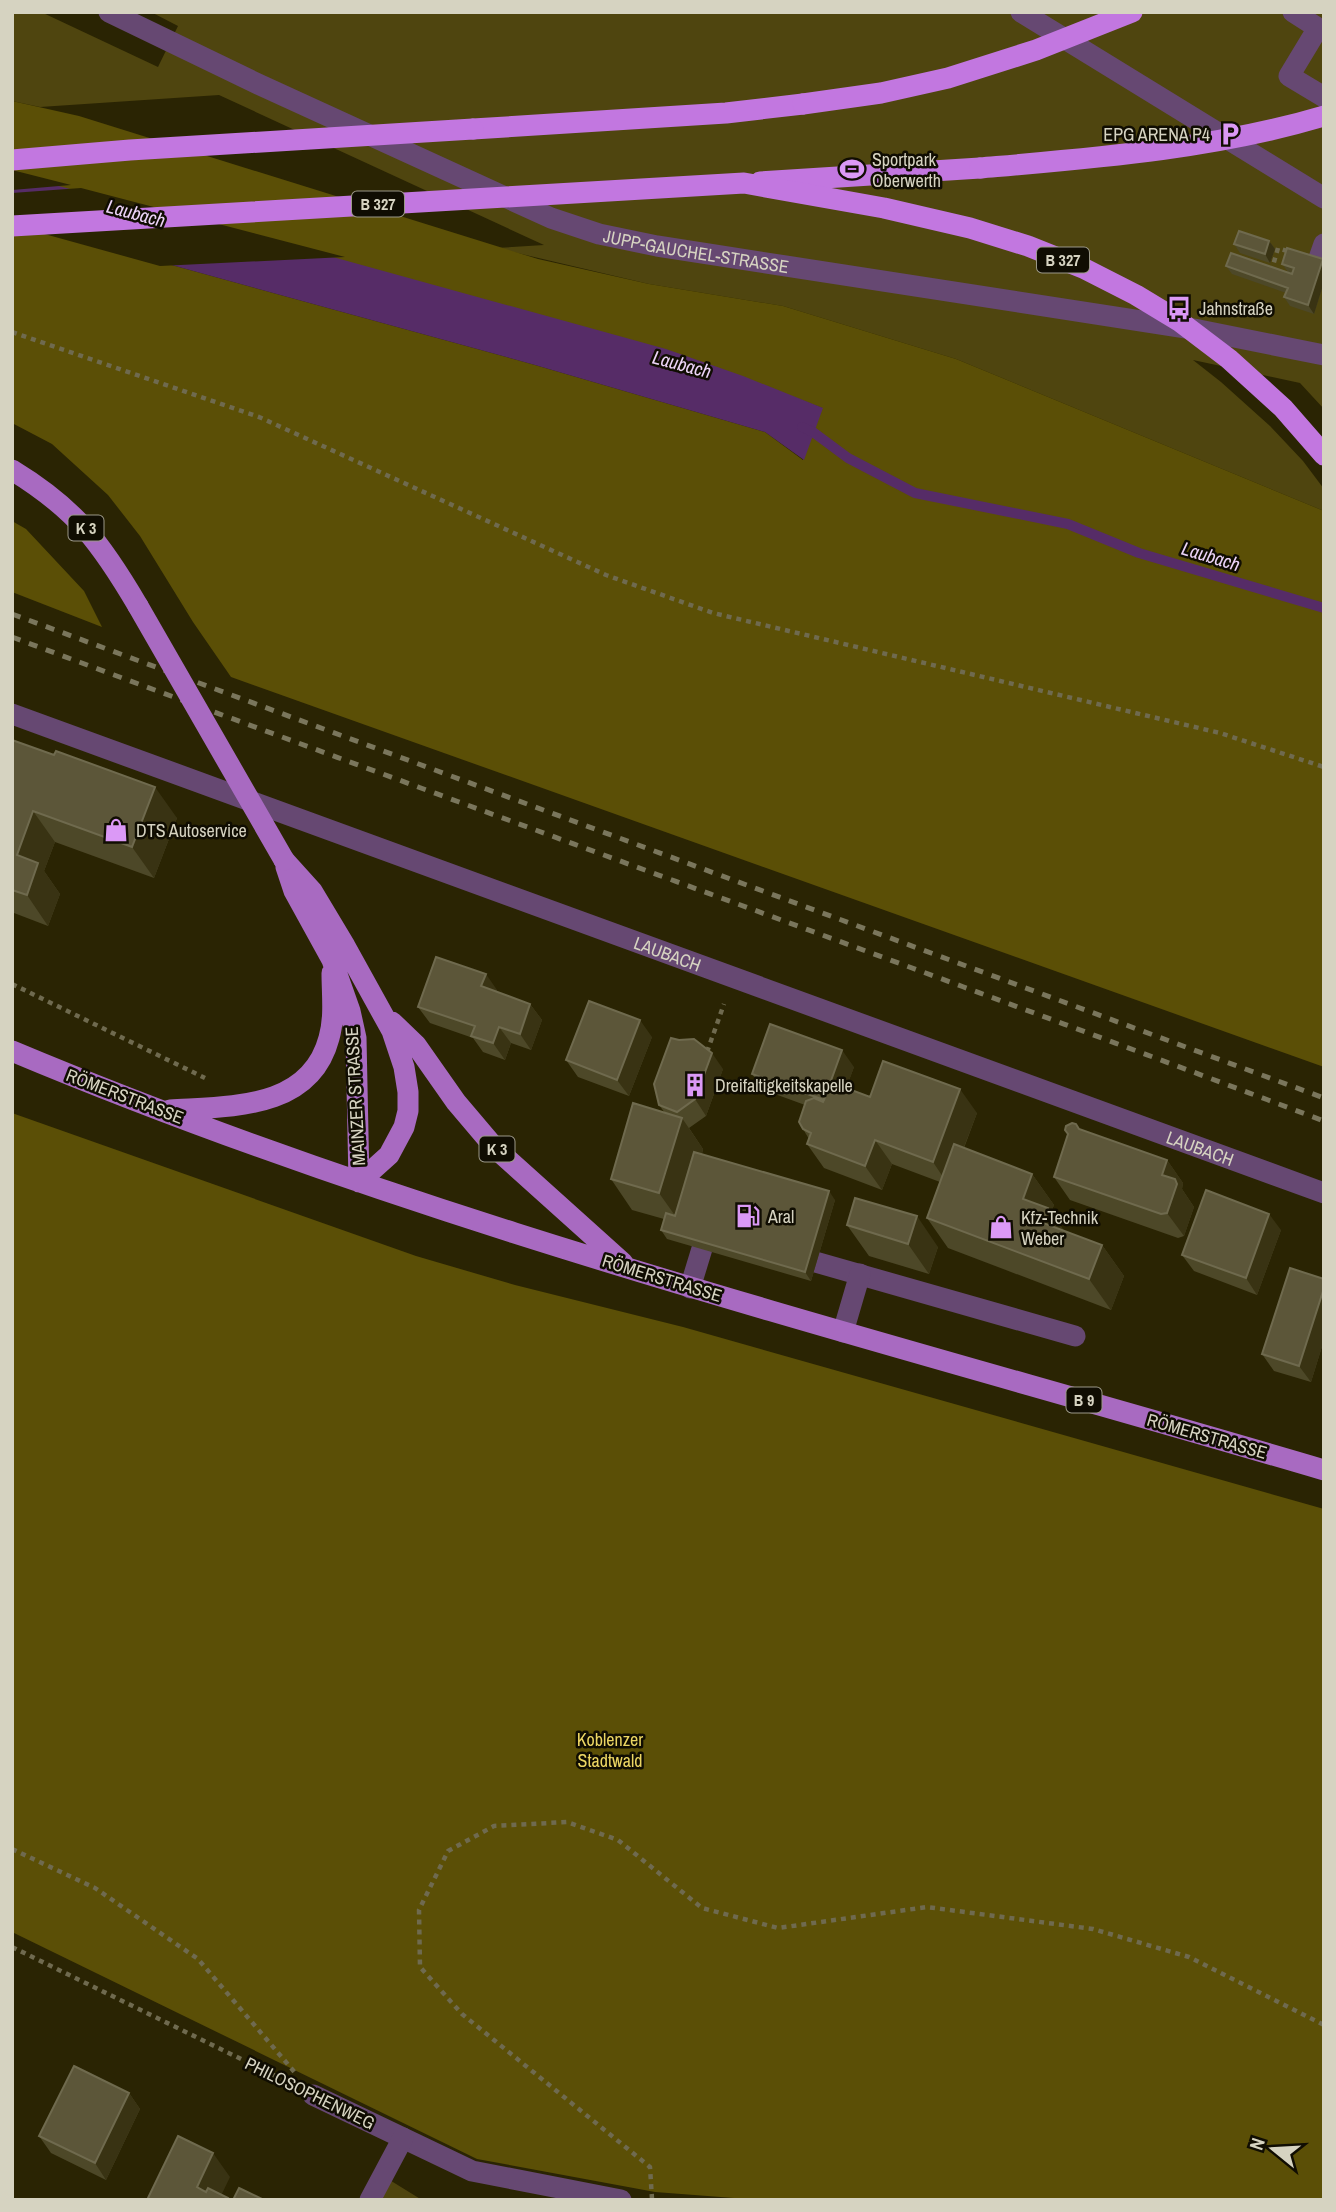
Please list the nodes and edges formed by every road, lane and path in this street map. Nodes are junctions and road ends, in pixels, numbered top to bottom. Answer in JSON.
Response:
{"nodes":[{"id":1,"x":109,"y":12,"type":"edge"},
{"id":2,"x":1021,"y":12,"type":"edge"},
{"id":3,"x":1132,"y":12,"type":"edge"},
{"id":4,"x":1293,"y":12,"type":"edge"},
{"id":5,"x":1324,"y":97,"type":"edge"},
{"id":6,"x":1324,"y":116,"type":"edge"},
{"id":7,"x":12,"y":160,"type":"edge"},
{"id":8,"x":744,"y":183,"type":"junction"},
{"id":9,"x":1324,"y":198,"type":"edge"},
{"id":10,"x":12,"y":226,"type":"edge"},
{"id":11,"x":1324,"y":244,"type":"edge"},
{"id":12,"x":1294,"y":253,"type":"edge"},
{"id":13,"x":1261,"y":265,"type":"edge"},
{"id":14,"x":1304,"y":303,"type":"edge"},
{"id":15,"x":12,"y":332,"type":"edge"},
{"id":16,"x":1324,"y":355,"type":"edge"},
{"id":17,"x":1324,"y":455,"type":"edge"},
{"id":18,"x":12,"y":470,"type":"edge"},
{"id":19,"x":12,"y":714,"type":"edge"},
{"id":20,"x":1324,"y":767,"type":"edge"},
{"id":21,"x":284,"y":860,"type":"junction"},
{"id":22,"x":332,"y":960,"type":"junction"},
{"id":23,"x":734,"y":977,"type":"junction"},
{"id":24,"x":12,"y":984,"type":"edge"},
{"id":25,"x":382,"y":1014,"type":"junction"},
{"id":26,"x":12,"y":1051,"type":"edge"},
{"id":27,"x":706,"y":1055,"type":"edge"},
{"id":28,"x":216,"y":1082,"type":"dead end"},
{"id":29,"x":161,"y":1111,"type":"junction"},
{"id":30,"x":359,"y":1182,"type":"junction"},
{"id":31,"x":1324,"y":1193,"type":"edge"},
{"id":32,"x":741,"y":1240,"type":"edge"},
{"id":33,"x":767,"y":1248,"type":"edge"},
{"id":34,"x":629,"y":1269,"type":"junction"},
{"id":35,"x":860,"y":1274,"type":"junction"},
{"id":36,"x":690,"y":1288,"type":"junction"},
{"id":37,"x":843,"y":1332,"type":"junction"},
{"id":38,"x":1075,"y":1336,"type":"dead end"},
{"id":39,"x":1324,"y":1470,"type":"edge"},
{"id":40,"x":12,"y":1849,"type":"edge"},
{"id":41,"x":12,"y":1947,"type":"edge"},
{"id":42,"x":1324,"y":2025,"type":"edge"},
{"id":43,"x":313,"y":2095,"type":"junction"},
{"id":44,"x":403,"y":2138,"type":"junction"},
{"id":45,"x":369,"y":2200,"type":"edge"},
{"id":46,"x":621,"y":2200,"type":"edge"},
{"id":47,"x":652,"y":2200,"type":"edge"}],
"edges":[{"from":1,"to":16,"type":"street","name":"JUPP-GAUCHEL-STRASSE"},
{"from":2,"to":9,"type":"street"},
{"from":3,"to":7,"type":"highway","bridge":true},
{"from":4,"to":5,"type":"street"},
{"from":6,"to":8,"type":"highway","number":"B 327","bridge":true},
{"from":8,"to":10,"type":"highway","number":"B 327","bridge":true},
{"from":8,"to":17,"type":"highway","number":"B 327","bridge":true},
{"from":11,"to":14,"type":"street"},
{"from":12,"to":13,"type":"path"},
{"from":15,"to":20,"type":"path"},
{"from":18,"to":21,"type":"main road","name":"MAINZER STRASSE","number":"K 3","bridge":true},
{"from":19,"to":23,"type":"street","name":"LAUBACH"},
{"from":21,"to":22,"type":"main road","name":"MAINZER STRASSE","number":"K 3"},
{"from":21,"to":25,"type":"main road","name":"MAINZER STRASSE","number":"K 3"},
{"from":22,"to":29,"type":"main road"},
{"from":22,"to":30,"type":"main road","name":"MAINZER STRASSE","number":"K 3"},
{"from":23,"to":27,"type":"path"},
{"from":23,"to":31,"type":"street","name":"LAUBACH"},
{"from":24,"to":28,"type":"path"},
{"from":25,"to":30,"type":"main road","name":"MAINZER STRASSE","number":"K 3"},
{"from":25,"to":34,"type":"main road","number":"K 3"},
{"from":26,"to":29,"type":"main road","name":"RÖMERSTRASSE"},
{"from":29,"to":30,"type":"main road","name":"RÖMERSTRASSE"},
{"from":30,"to":34,"type":"main road","name":"RÖMERSTRASSE"},
{"from":32,"to":36,"type":"street"},
{"from":33,"to":35,"type":"street"},
{"from":34,"to":36,"type":"main road","name":"RÖMERSTRASSE","number":"B 9"},
{"from":35,"to":37,"type":"street"},
{"from":35,"to":38,"type":"street"},
{"from":36,"to":37,"type":"main road","name":"RÖMERSTRASSE","number":"B 9"},
{"from":37,"to":39,"type":"main road","name":"RÖMERSTRASSE","number":"B 9"},
{"from":40,"to":43,"type":"path"},
{"from":41,"to":43,"type":"path","name":"PHILOSOPHENWEG"},
{"from":42,"to":47,"type":"path"},
{"from":43,"to":44,"type":"street","name":"PHILOSOPHENWEG"},
{"from":44,"to":45,"type":"street"},
{"from":44,"to":46,"type":"street","name":"PHILOSOPHENWEG"}]}
